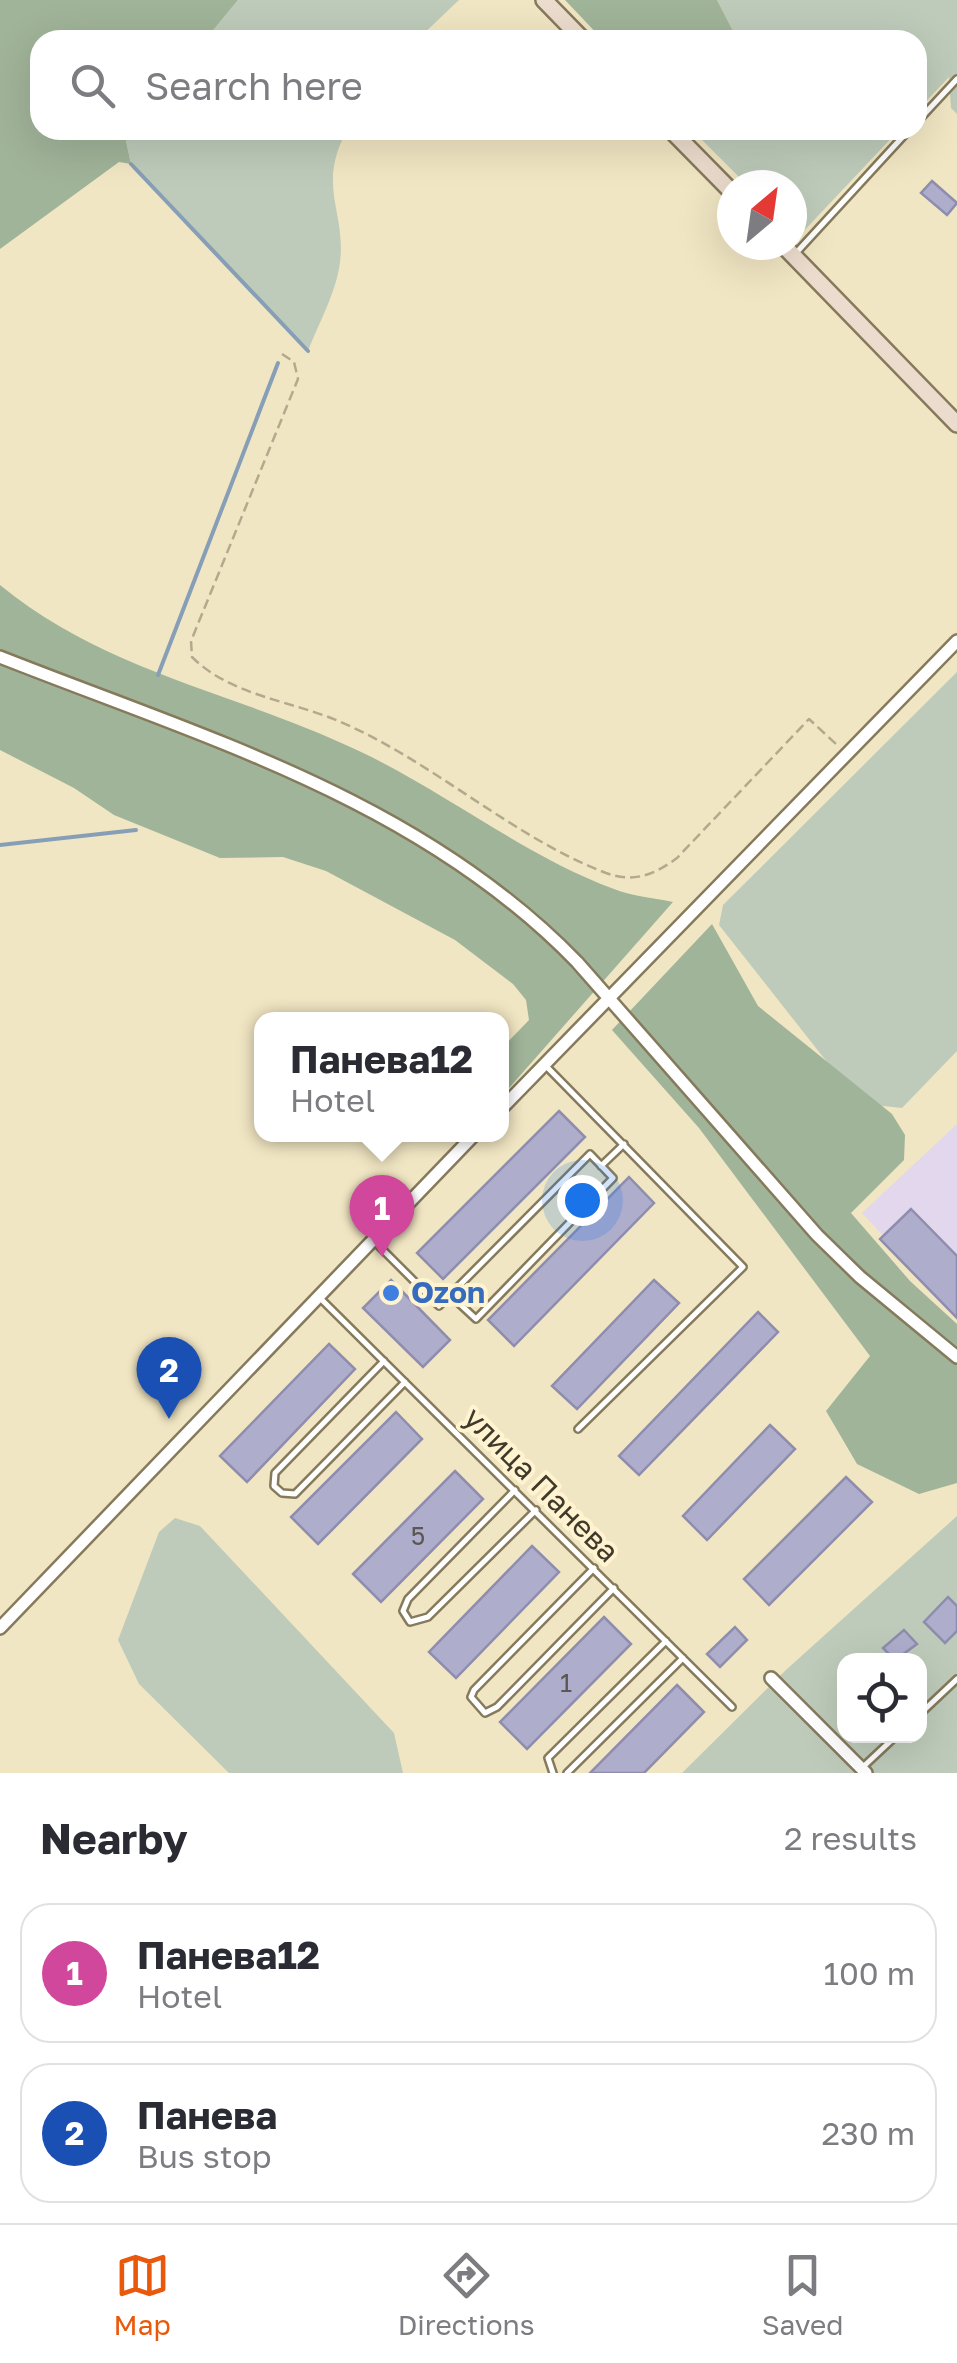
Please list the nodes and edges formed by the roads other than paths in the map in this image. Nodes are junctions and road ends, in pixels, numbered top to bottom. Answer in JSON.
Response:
{"nodes":[{"id":1,"x":544,"y":0,"type":"edge"},
{"id":2,"x":573,"y":30,"type":"edge"},
{"id":3,"x":956,"y":81,"type":"edge"},
{"id":4,"x":927,"y":111,"type":"edge"},
{"id":5,"x":681,"y":140,"type":"edge"},
{"id":6,"x":900,"y":140,"type":"edge"},
{"id":7,"x":717,"y":177,"type":"edge"},
{"id":8,"x":807,"y":231,"type":"edge"},
{"id":9,"x":798,"y":260,"type":"edge"},
{"id":10,"x":955,"y":417,"type":"edge"},
{"id":11,"x":957,"y":642,"type":"edge"},
{"id":12,"x":0,"y":657,"type":"edge"},
{"id":13,"x":610,"y":1000,"type":"junction"},
{"id":14,"x":545,"y":1065,"type":"junction"},
{"id":15,"x":509,"y":1101,"type":"edge"},
{"id":16,"x":467,"y":1142,"type":"edge"},
{"id":17,"x":624,"y":1144,"type":"junction"},
{"id":18,"x":601,"y":1166,"type":"junction"},
{"id":19,"x":372,"y":1239,"type":"junction"},
{"id":20,"x":450,"y":1295,"type":"junction"},
{"id":21,"x":318,"y":1296,"type":"junction"},
{"id":22,"x":957,"y":1357,"type":"edge"},
{"id":23,"x":384,"y":1362,"type":"junction"},
{"id":24,"x":405,"y":1382,"type":"junction"},
{"id":25,"x":578,"y":1429,"type":"dead end"},
{"id":26,"x":515,"y":1490,"type":"junction"},
{"id":27,"x":536,"y":1510,"type":"junction"},
{"id":28,"x":594,"y":1568,"type":"junction"},
{"id":29,"x":614,"y":1588,"type":"junction"},
{"id":30,"x":0,"y":1628,"type":"edge"},
{"id":31,"x":666,"y":1641,"type":"junction"},
{"id":32,"x":683,"y":1658,"type":"junction"},
{"id":33,"x":771,"y":1678,"type":"dead end"},
{"id":34,"x":957,"y":1679,"type":"edge"},
{"id":35,"x":732,"y":1707,"type":"dead end"},
{"id":36,"x":927,"y":1707,"type":"edge"},
{"id":37,"x":889,"y":1743,"type":"edge"},
{"id":38,"x":864,"y":1770,"type":"edge"},
{"id":39,"x":552,"y":1773,"type":"edge"},
{"id":40,"x":567,"y":1773,"type":"edge"}],
"edges":[{"from":1,"to":2,"type":"main road"},
{"from":3,"to":4,"type":"lane"},
{"from":5,"to":7,"type":"main road"},
{"from":6,"to":8,"type":"lane"},
{"from":9,"to":10,"type":"main road"},
{"from":11,"to":13,"type":"street"},
{"from":12,"to":13,"type":"street"},
{"from":13,"to":14,"type":"street"},
{"from":13,"to":22,"type":"street"},
{"from":14,"to":15,"type":"street"},
{"from":14,"to":17,"type":"lane"},
{"from":16,"to":19,"type":"street"},
{"from":17,"to":18,"type":"lane"},
{"from":17,"to":25,"type":"lane"},
{"from":18,"to":20,"type":"lane"},
{"from":18,"to":20,"type":"lane"},
{"from":19,"to":20,"type":"lane"},
{"from":19,"to":21,"type":"street"},
{"from":21,"to":23,"type":"lane","name":"улица Панева"},
{"from":21,"to":30,"type":"street"},
{"from":23,"to":24,"type":"lane","name":"улица Панева"},
{"from":23,"to":24,"type":"lane"},
{"from":24,"to":26,"type":"lane","name":"улица Панева"},
{"from":26,"to":27,"type":"lane","name":"улица Панева"},
{"from":26,"to":27,"type":"lane"},
{"from":27,"to":28,"type":"lane","name":"улица Панева"},
{"from":28,"to":29,"type":"lane","name":"улица Панева"},
{"from":28,"to":29,"type":"lane"},
{"from":29,"to":31,"type":"lane","name":"улица Панева"},
{"from":31,"to":32,"type":"lane","name":"улица Панева"},
{"from":31,"to":39,"type":"lane"},
{"from":32,"to":35,"type":"lane","name":"улица Панева"},
{"from":32,"to":40,"type":"lane"},
{"from":33,"to":38,"type":"street"},
{"from":34,"to":36,"type":"lane"},
{"from":37,"to":38,"type":"lane"}]}
